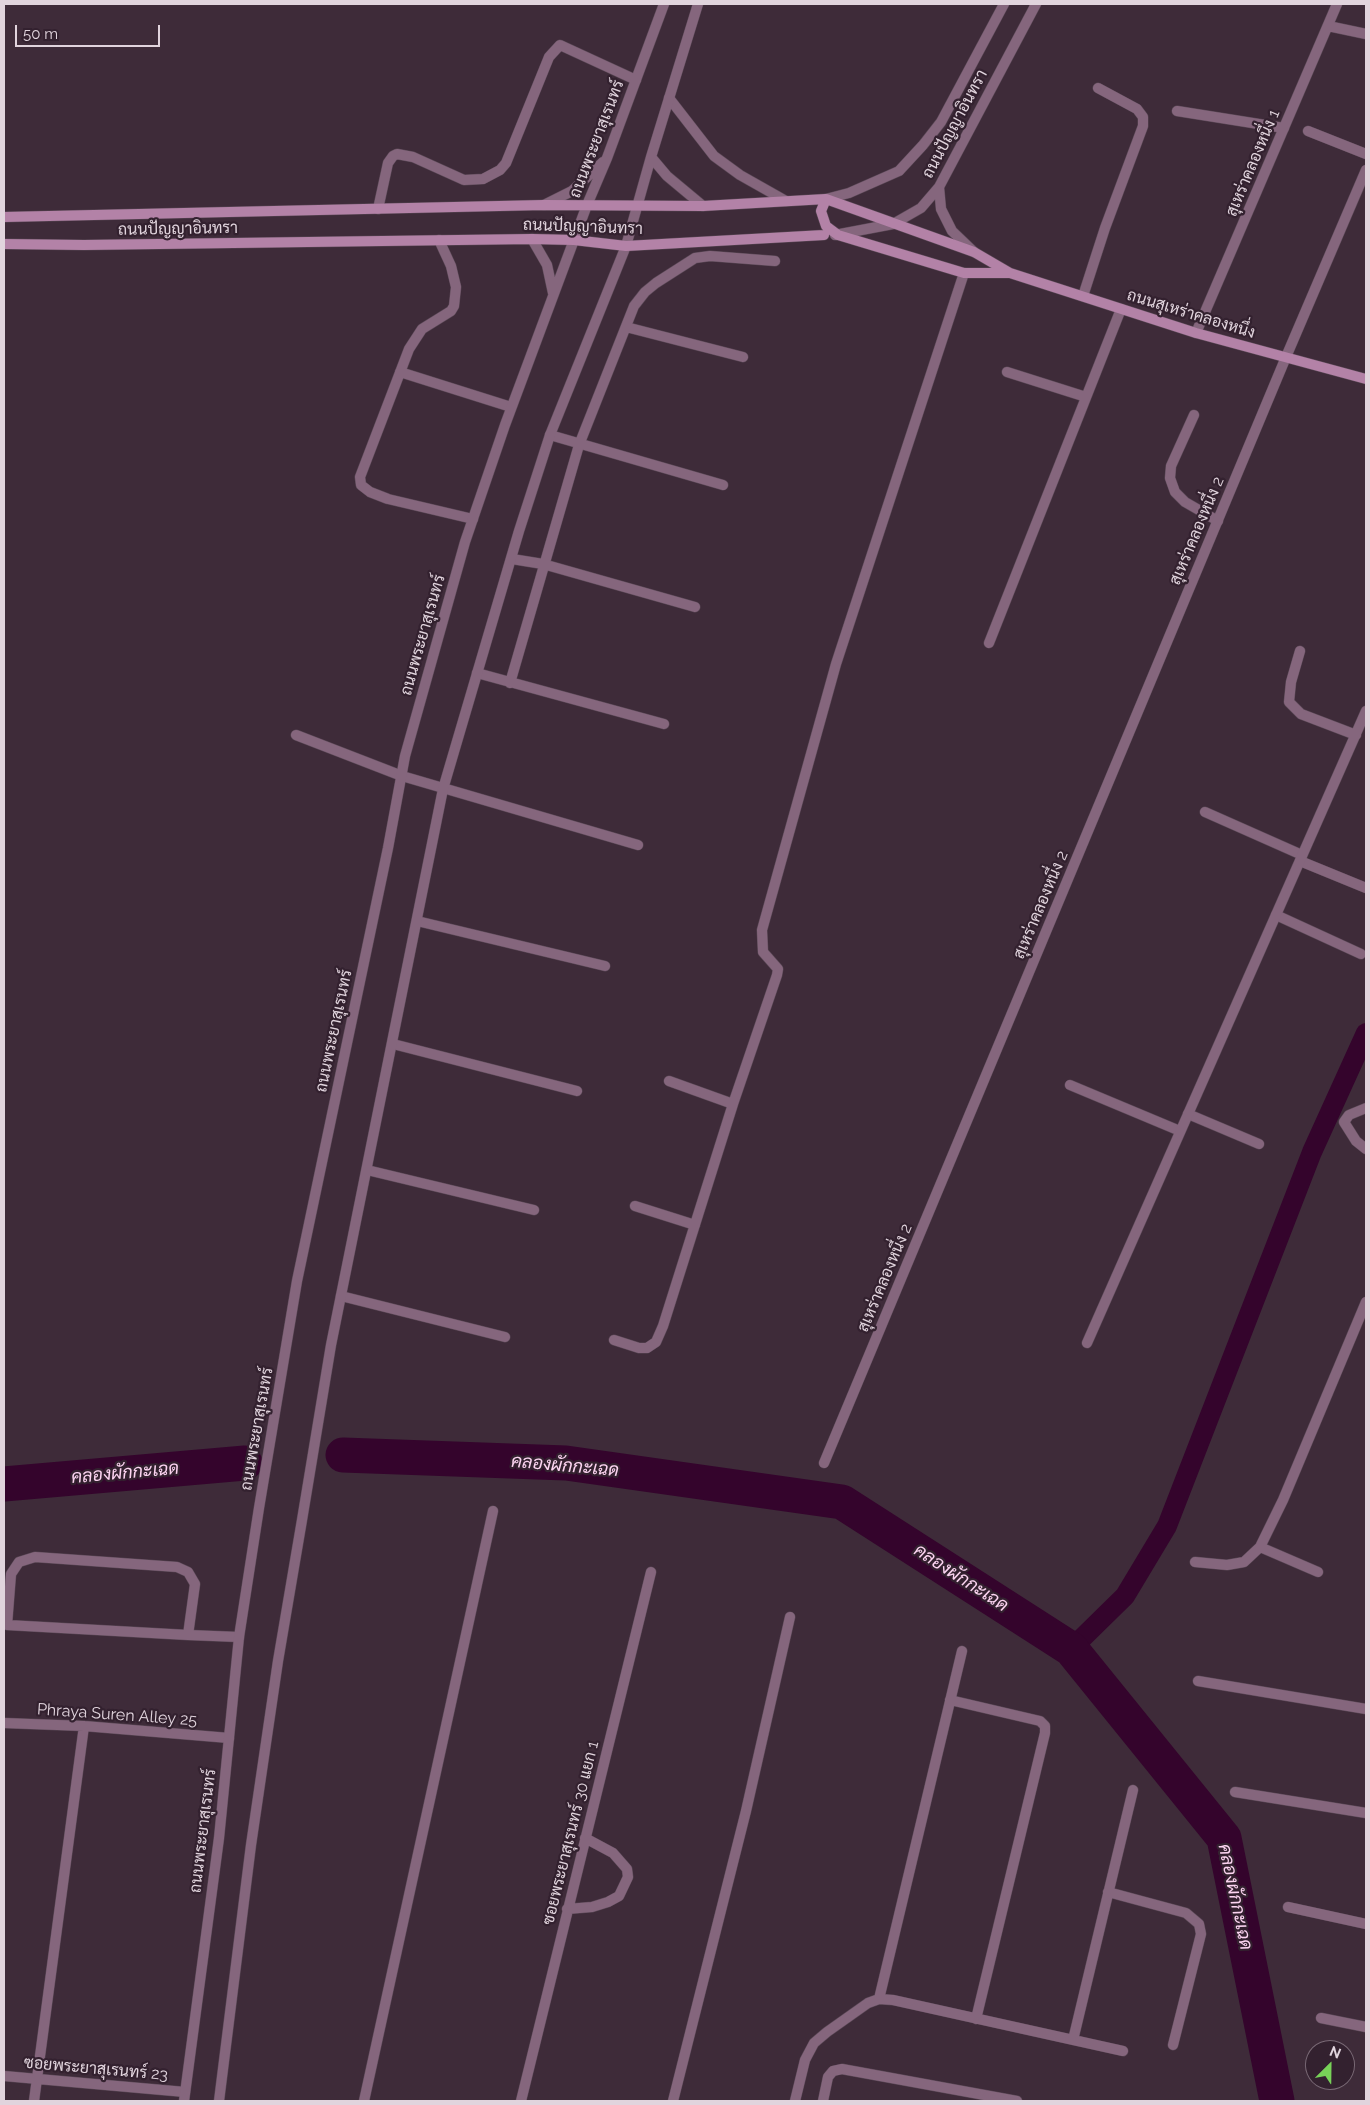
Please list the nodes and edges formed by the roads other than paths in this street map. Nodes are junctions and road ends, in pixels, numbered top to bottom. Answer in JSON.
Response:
{"nodes":[{"id":1,"x":664,"y":4,"type":"edge"},
{"id":2,"x":698,"y":4,"type":"edge"},
{"id":3,"x":1004,"y":4,"type":"edge"},
{"id":4,"x":1036,"y":4,"type":"edge"},
{"id":5,"x":1337,"y":4,"type":"edge"},
{"id":6,"x":1328,"y":26,"type":"junction"},
{"id":7,"x":1366,"y":34,"type":"edge"},
{"id":8,"x":636,"y":80,"type":"junction"},
{"id":9,"x":1098,"y":88,"type":"dead end"},
{"id":10,"x":669,"y":98,"type":"junction"},
{"id":11,"x":1177,"y":111,"type":"dead end"},
{"id":12,"x":1284,"y":128,"type":"junction"},
{"id":13,"x":1308,"y":131,"type":"dead end"},
{"id":14,"x":1366,"y":154,"type":"edge"},
{"id":15,"x":607,"y":158,"type":"junction"},
{"id":16,"x":651,"y":158,"type":"junction"},
{"id":17,"x":1366,"y":170,"type":"edge"},
{"id":18,"x":939,"y":187,"type":"junction"},
{"id":19,"x":826,"y":199,"type":"junction"},
{"id":20,"x":786,"y":201,"type":"junction"},
{"id":21,"x":544,"y":205,"type":"junction"},
{"id":22,"x":587,"y":205,"type":"junction"},
{"id":23,"x":703,"y":206,"type":"junction"},
{"id":24,"x":637,"y":207,"type":"junction"},
{"id":25,"x":378,"y":209,"type":"junction"},
{"id":26,"x":4,"y":217,"type":"edge"},
{"id":27,"x":893,"y":224,"type":"junction"},
{"id":28,"x":824,"y":235,"type":"joint"},
{"id":29,"x":838,"y":235,"type":"junction"},
{"id":30,"x":532,"y":239,"type":"junction"},
{"id":31,"x":439,"y":240,"type":"junction"},
{"id":32,"x":574,"y":240,"type":"junction"},
{"id":33,"x":4,"y":244,"type":"edge"},
{"id":34,"x":626,"y":246,"type":"junction"},
{"id":35,"x":974,"y":252,"type":"junction"},
{"id":36,"x":775,"y":261,"type":"dead end"},
{"id":37,"x":964,"y":273,"type":"junction"},
{"id":38,"x":1010,"y":273,"type":"junction"},
{"id":39,"x":553,"y":294,"type":"junction"},
{"id":40,"x":1083,"y":296,"type":"junction"},
{"id":41,"x":1121,"y":309,"type":"junction"},
{"id":42,"x":626,"y":327,"type":"junction"},
{"id":43,"x":1196,"y":333,"type":"junction"},
{"id":44,"x":742,"y":357,"type":"dead end"},
{"id":45,"x":1286,"y":357,"type":"junction"},
{"id":46,"x":400,"y":372,"type":"junction"},
{"id":47,"x":1007,"y":372,"type":"dead end"},
{"id":48,"x":1366,"y":379,"type":"edge"},
{"id":49,"x":1086,"y":397,"type":"junction"},
{"id":50,"x":511,"y":407,"type":"junction"},
{"id":51,"x":1194,"y":415,"type":"dead end"},
{"id":52,"x":550,"y":435,"type":"junction"},
{"id":53,"x":579,"y":445,"type":"junction"},
{"id":54,"x":723,"y":485,"type":"dead end"},
{"id":55,"x":473,"y":519,"type":"junction"},
{"id":56,"x":1218,"y":521,"type":"junction"},
{"id":57,"x":512,"y":559,"type":"junction"},
{"id":58,"x":543,"y":564,"type":"junction"},
{"id":59,"x":695,"y":607,"type":"dead end"},
{"id":60,"x":989,"y":643,"type":"dead end"},
{"id":61,"x":1300,"y":651,"type":"dead end"},
{"id":62,"x":477,"y":673,"type":"junction"},
{"id":63,"x":510,"y":683,"type":"junction"},
{"id":64,"x":1366,"y":711,"type":"edge"},
{"id":65,"x":664,"y":724,"type":"dead end"},
{"id":66,"x":296,"y":735,"type":"dead end"},
{"id":67,"x":1356,"y":735,"type":"junction"},
{"id":68,"x":402,"y":776,"type":"junction"},
{"id":69,"x":443,"y":789,"type":"junction"},
{"id":70,"x":1205,"y":812,"type":"dead end"},
{"id":71,"x":638,"y":845,"type":"dead end"},
{"id":72,"x":1301,"y":858,"type":"junction"},
{"id":73,"x":1366,"y":888,"type":"edge"},
{"id":74,"x":1276,"y":915,"type":"junction"},
{"id":75,"x":417,"y":921,"type":"junction"},
{"id":76,"x":1361,"y":954,"type":"dead end"},
{"id":77,"x":605,"y":966,"type":"dead end"},
{"id":78,"x":392,"y":1044,"type":"junction"},
{"id":79,"x":669,"y":1081,"type":"dead end"},
{"id":80,"x":1070,"y":1085,"type":"dead end"},
{"id":81,"x":577,"y":1091,"type":"dead end"},
{"id":82,"x":733,"y":1104,"type":"junction"},
{"id":83,"x":1366,"y":1108,"type":"edge"},
{"id":84,"x":1188,"y":1114,"type":"junction"},
{"id":85,"x":1180,"y":1131,"type":"junction"},
{"id":86,"x":1260,"y":1144,"type":"dead end"},
{"id":87,"x":1366,"y":1149,"type":"edge"},
{"id":88,"x":367,"y":1170,"type":"junction"},
{"id":89,"x":635,"y":1206,"type":"dead end"},
{"id":90,"x":534,"y":1210,"type":"dead end"},
{"id":91,"x":695,"y":1225,"type":"junction"},
{"id":92,"x":341,"y":1296,"type":"junction"},
{"id":93,"x":1366,"y":1302,"type":"edge"},
{"id":94,"x":506,"y":1337,"type":"dead end"},
{"id":95,"x":614,"y":1340,"type":"dead end"},
{"id":96,"x":1087,"y":1342,"type":"dead end"},
{"id":97,"x":824,"y":1464,"type":"dead end"},
{"id":98,"x":493,"y":1511,"type":"dead end"},
{"id":99,"x":1260,"y":1547,"type":"junction"},
{"id":100,"x":1195,"y":1562,"type":"dead end"},
{"id":101,"x":651,"y":1572,"type":"dead end"},
{"id":102,"x":1318,"y":1572,"type":"dead end"},
{"id":103,"x":790,"y":1616,"type":"dead end"},
{"id":104,"x":5,"y":1625,"type":"edge"},
{"id":105,"x":188,"y":1635,"type":"junction"},
{"id":106,"x":239,"y":1637,"type":"junction"},
{"id":107,"x":962,"y":1651,"type":"dead end"},
{"id":108,"x":1198,"y":1681,"type":"dead end"},
{"id":109,"x":950,"y":1700,"type":"junction"},
{"id":110,"x":1366,"y":1710,"type":"edge"},
{"id":111,"x":4,"y":1723,"type":"edge"},
{"id":112,"x":84,"y":1726,"type":"junction"},
{"id":113,"x":228,"y":1738,"type":"junction"},
{"id":114,"x":1133,"y":1790,"type":"dead end"},
{"id":115,"x":1236,"y":1792,"type":"dead end"},
{"id":116,"x":1366,"y":1813,"type":"edge"},
{"id":117,"x":585,"y":1838,"type":"junction"},
{"id":118,"x":1108,"y":1892,"type":"junction"},
{"id":119,"x":1288,"y":1908,"type":"dead end"},
{"id":120,"x":567,"y":1909,"type":"junction"},
{"id":121,"x":1366,"y":1924,"type":"edge"},
{"id":122,"x":879,"y":1999,"type":"junction"},
{"id":123,"x":1321,"y":2018,"type":"dead end"},
{"id":124,"x":976,"y":2019,"type":"junction"},
{"id":125,"x":1366,"y":2027,"type":"edge"},
{"id":126,"x":1073,"y":2040,"type":"junction"},
{"id":127,"x":1173,"y":2044,"type":"dead end"},
{"id":128,"x":1123,"y":2051,"type":"dead end"},
{"id":129,"x":4,"y":2076,"type":"edge"},
{"id":130,"x":37,"y":2079,"type":"junction"},
{"id":131,"x":184,"y":2097,"type":"edge"},
{"id":132,"x":977,"y":2098,"type":"edge"},
{"id":133,"x":34,"y":2101,"type":"edge"},
{"id":134,"x":219,"y":2101,"type":"edge"},
{"id":135,"x":364,"y":2101,"type":"edge"},
{"id":136,"x":521,"y":2101,"type":"edge"},
{"id":137,"x":673,"y":2101,"type":"edge"},
{"id":138,"x":795,"y":2101,"type":"edge"},
{"id":139,"x":823,"y":2101,"type":"edge"},
{"id":140,"x":1017,"y":2101,"type":"edge"}],
"edges":[{"from":1,"to":8,"type":"street","name":"ถนนพระยาสุเรนทร์"},
{"from":2,"to":10,"type":"street"},
{"from":3,"to":19,"type":"street","name":"ถนนปัญญาอินทรา"},
{"from":4,"to":18,"type":"street","name":"ถนนปัญญาอินทรา"},
{"from":5,"to":6,"type":"street","name":"สุเหร่าคลองหนึ่ง 1"},
{"from":6,"to":7,"type":"street"},
{"from":6,"to":12,"type":"street","name":"สุเหร่าคลองหนึ่ง 1"},
{"from":8,"to":15,"type":"street","name":"ถนนพระยาสุเรนทร์"},
{"from":8,"to":25,"type":"street"},
{"from":9,"to":40,"type":"street"},
{"from":10,"to":16,"type":"street"},
{"from":10,"to":20,"type":"street"},
{"from":11,"to":12,"type":"street"},
{"from":12,"to":43,"type":"street","name":"สุเหร่าคลองหนึ่ง 1"},
{"from":13,"to":14,"type":"street"},
{"from":15,"to":21,"type":"street"},
{"from":15,"to":22,"type":"street","name":"ถนนพระยาสุเรนทร์"},
{"from":16,"to":23,"type":"street"},
{"from":16,"to":24,"type":"street"},
{"from":17,"to":45,"type":"street","name":"สุเหร่าคลองหนึ่ง 2"},
{"from":18,"to":27,"type":"street","name":"ถนนปัญญาอินทรา"},
{"from":18,"to":35,"type":"street"},
{"from":19,"to":20,"type":"main road","name":"ถนนปัญญาอินทรา"},
{"from":19,"to":27,"type":"main road","name":"ถนนสุเหร่าคลองหนึ่ง"},
{"from":19,"to":29,"type":"main road"},
{"from":20,"to":23,"type":"main road","name":"ถนนปัญญาอินทรา"},
{"from":21,"to":22,"type":"main road","name":"ถนนปัญญาอินทรา"},
{"from":21,"to":25,"type":"main road","name":"ถนนปัญญาอินทรา"},
{"from":22,"to":24,"type":"main road","name":"ถนนปัญญาอินทรา"},
{"from":22,"to":32,"type":"street","name":"ถนนพระยาสุเรนทร์"},
{"from":23,"to":24,"type":"main road","name":"ถนนปัญญาอินทรา"},
{"from":24,"to":34,"type":"street"},
{"from":25,"to":26,"type":"main road","name":"ถนนปัญญาอินทรา"},
{"from":27,"to":29,"type":"street","name":"ถนนปัญญาอินทรา"},
{"from":27,"to":35,"type":"main road","name":"ถนนสุเหร่าคลองหนึ่ง"},
{"from":28,"to":29,"type":"street","name":"ถนนปัญญาอินทรา"},
{"from":28,"to":34,"type":"main road","name":"ถนนปัญญาอินทรา"},
{"from":29,"to":37,"type":"main road","name":"ถนนสุเหร่าคลองหนึ่ง"},
{"from":30,"to":31,"type":"main road","name":"ถนนปัญญาอินทรา"},
{"from":30,"to":32,"type":"main road","name":"ถนนปัญญาอินทรา"},
{"from":30,"to":39,"type":"street"},
{"from":31,"to":33,"type":"main road","name":"ถนนปัญญาอินทรา"},
{"from":31,"to":46,"type":"street"},
{"from":32,"to":34,"type":"main road","name":"ถนนปัญญาอินทรา"},
{"from":32,"to":39,"type":"street","name":"ถนนพระยาสุเรนทร์"},
{"from":34,"to":52,"type":"street"},
{"from":35,"to":38,"type":"main road","name":"ถนนสุเหร่าคลองหนึ่ง"},
{"from":36,"to":42,"type":"street"},
{"from":37,"to":38,"type":"main road","name":"ถนนสุเหร่าคลองหนึ่ง"},
{"from":37,"to":82,"type":"street"},
{"from":38,"to":40,"type":"main road","name":"ถนนสุเหร่าคลองหนึ่ง"},
{"from":39,"to":50,"type":"street","name":"ถนนพระยาสุเรนทร์"},
{"from":40,"to":41,"type":"main road","name":"ถนนสุเหร่าคลองหนึ่ง"},
{"from":41,"to":43,"type":"main road","name":"ถนนสุเหร่าคลองหนึ่ง"},
{"from":41,"to":49,"type":"street"},
{"from":42,"to":44,"type":"street"},
{"from":42,"to":53,"type":"street"},
{"from":43,"to":45,"type":"main road","name":"ถนนสุเหร่าคลองหนึ่ง"},
{"from":45,"to":48,"type":"main road","name":"ถนนสุเหร่าคลองหนึ่ง"},
{"from":45,"to":56,"type":"street","name":"สุเหร่าคลองหนึ่ง 2"},
{"from":46,"to":50,"type":"street"},
{"from":46,"to":55,"type":"street"},
{"from":47,"to":49,"type":"street"},
{"from":49,"to":60,"type":"street"},
{"from":50,"to":55,"type":"street","name":"ถนนพระยาสุเรนทร์"},
{"from":51,"to":56,"type":"street"},
{"from":52,"to":53,"type":"street"},
{"from":52,"to":57,"type":"street"},
{"from":53,"to":54,"type":"street"},
{"from":53,"to":58,"type":"street"},
{"from":55,"to":68,"type":"street","name":"ถนนพระยาสุเรนทร์"},
{"from":56,"to":97,"type":"street","name":"สุเหร่าคลองหนึ่ง 2"},
{"from":57,"to":58,"type":"street"},
{"from":57,"to":62,"type":"street"},
{"from":58,"to":59,"type":"street"},
{"from":58,"to":63,"type":"street"},
{"from":61,"to":67,"type":"street"},
{"from":62,"to":63,"type":"street"},
{"from":62,"to":69,"type":"street"},
{"from":63,"to":65,"type":"street"},
{"from":64,"to":67,"type":"street"},
{"from":66,"to":68,"type":"street"},
{"from":67,"to":72,"type":"street"},
{"from":68,"to":69,"type":"street"},
{"from":68,"to":106,"type":"street","name":"ถนนพระยาสุเรนทร์"},
{"from":69,"to":71,"type":"street"},
{"from":69,"to":75,"type":"street"},
{"from":70,"to":72,"type":"street"},
{"from":72,"to":73,"type":"street"},
{"from":72,"to":74,"type":"street"},
{"from":74,"to":76,"type":"street"},
{"from":74,"to":84,"type":"street"},
{"from":75,"to":77,"type":"street"},
{"from":75,"to":78,"type":"street"},
{"from":78,"to":81,"type":"street"},
{"from":78,"to":88,"type":"street"},
{"from":79,"to":82,"type":"street"},
{"from":80,"to":85,"type":"street"},
{"from":82,"to":91,"type":"street"},
{"from":83,"to":87,"type":"street"},
{"from":84,"to":85,"type":"street"},
{"from":84,"to":86,"type":"street"},
{"from":85,"to":96,"type":"street"},
{"from":88,"to":90,"type":"street"},
{"from":88,"to":92,"type":"street"},
{"from":89,"to":91,"type":"street"},
{"from":91,"to":95,"type":"street"},
{"from":92,"to":94,"type":"street"},
{"from":92,"to":134,"type":"street"},
{"from":93,"to":99,"type":"street"},
{"from":98,"to":135,"type":"street"},
{"from":99,"to":100,"type":"street"},
{"from":99,"to":102,"type":"street"},
{"from":101,"to":117,"type":"street","name":"ซอยพระยาสุเรนทร์ 30 แยก 1"},
{"from":103,"to":137,"type":"street"},
{"from":104,"to":105,"type":"street"},
{"from":104,"to":105,"type":"street"},
{"from":105,"to":106,"type":"street"},
{"from":106,"to":113,"type":"street","name":"ถนนพระยาสุเรนทร์"},
{"from":107,"to":109,"type":"street"},
{"from":108,"to":110,"type":"street"},
{"from":109,"to":122,"type":"street"},
{"from":109,"to":124,"type":"street"},
{"from":111,"to":112,"type":"street","name":"Phraya Suren Alley 25"},
{"from":112,"to":113,"type":"street","name":"Phraya Suren Alley 25"},
{"from":112,"to":130,"type":"street"},
{"from":113,"to":131,"type":"street","name":"ถนนพระยาสุเรนทร์"},
{"from":114,"to":118,"type":"street"},
{"from":115,"to":116,"type":"street"},
{"from":117,"to":120,"type":"street","name":"ซอยพระยาสุเรนทร์ 30 แยก 1"},
{"from":117,"to":120,"type":"street"},
{"from":118,"to":126,"type":"street"},
{"from":118,"to":127,"type":"street"},
{"from":119,"to":121,"type":"street"},
{"from":120,"to":136,"type":"street","name":"ซอยพระยาสุเรนทร์ 30 แยก 1"},
{"from":122,"to":124,"type":"street"},
{"from":122,"to":138,"type":"street"},
{"from":123,"to":125,"type":"street"},
{"from":124,"to":126,"type":"street"},
{"from":126,"to":128,"type":"street"},
{"from":129,"to":130,"type":"street","name":"ซอยพระยาสุเรนทร์ 23"},
{"from":130,"to":131,"type":"street","name":"ซอยพระยาสุเรนทร์ 23"},
{"from":130,"to":133,"type":"street"},
{"from":132,"to":139,"type":"street"},
{"from":132,"to":140,"type":"street"}]}
